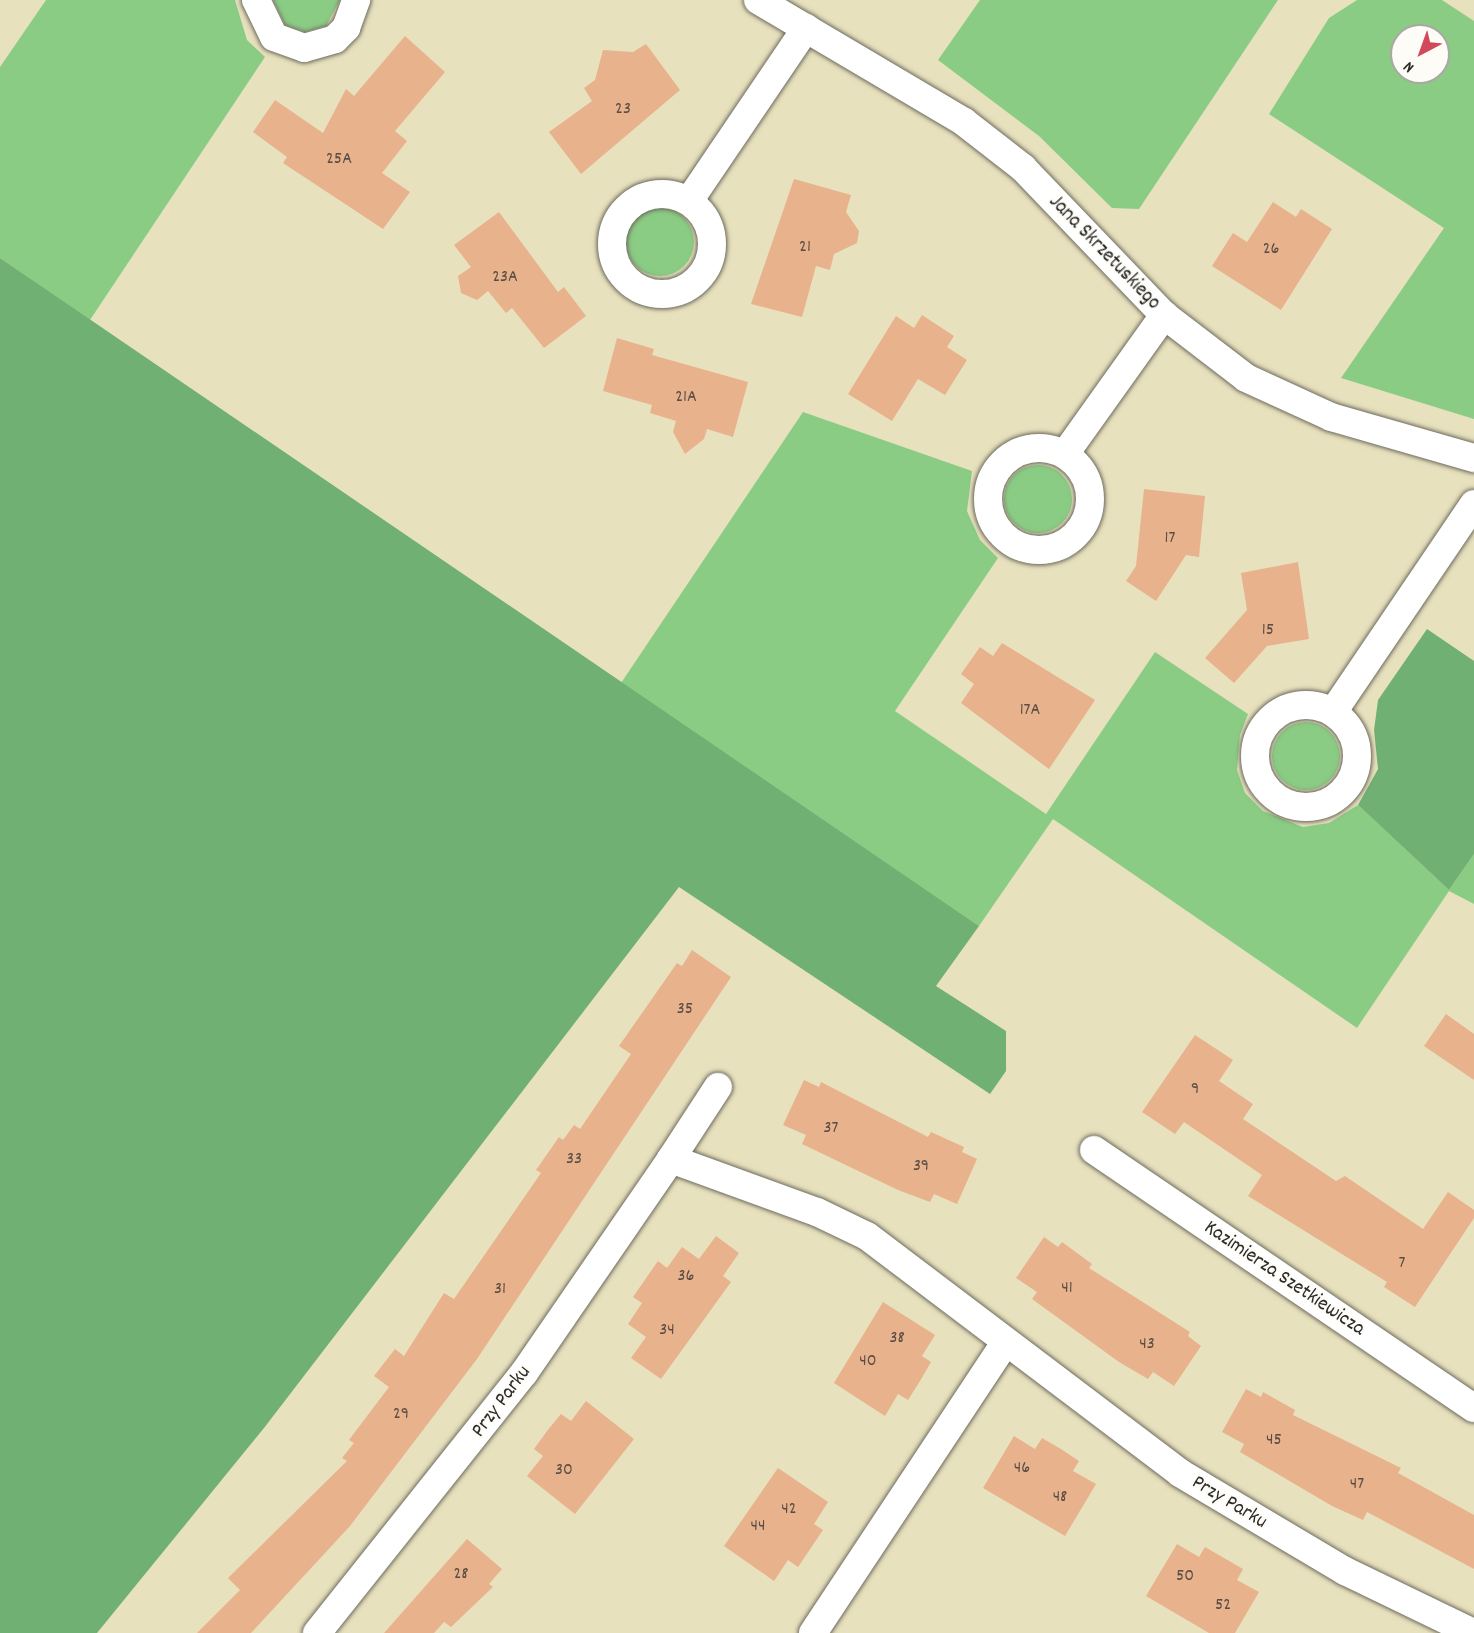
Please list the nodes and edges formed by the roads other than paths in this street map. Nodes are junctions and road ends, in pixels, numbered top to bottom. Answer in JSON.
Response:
{"nodes":[{"id":1,"x":256,"y":0,"type":"edge"},
{"id":2,"x":356,"y":0,"type":"edge"},
{"id":3,"x":758,"y":0,"type":"edge"},
{"id":4,"x":806,"y":28,"type":"junction"},
{"id":5,"x":690,"y":201,"type":"dead end"},
{"id":6,"x":1164,"y":315,"type":"junction"},
{"id":7,"x":1065,"y":454,"type":"dead end"},
{"id":8,"x":1474,"y":458,"type":"edge"},
{"id":9,"x":1474,"y":504,"type":"edge"},
{"id":10,"x":1333,"y":712,"type":"dead end"},
{"id":11,"x":718,"y":1087,"type":"dead end"},
{"id":12,"x":1094,"y":1150,"type":"dead end"},
{"id":13,"x":671,"y":1159,"type":"junction"},
{"id":14,"x":1004,"y":1344,"type":"junction"},
{"id":15,"x":1474,"y":1408,"type":"edge"},
{"id":16,"x":317,"y":1633,"type":"edge"},
{"id":17,"x":813,"y":1633,"type":"edge"},
{"id":18,"x":1473,"y":1633,"type":"edge"}],
"edges":[{"from":1,"to":2,"type":"street"},
{"from":3,"to":4,"type":"street","name":"Jana Skrzetuskiego"},
{"from":4,"to":5,"type":"street"},
{"from":4,"to":6,"type":"street","name":"Jana Skrzetuskiego"},
{"from":6,"to":7,"type":"street"},
{"from":6,"to":8,"type":"street","name":"Jana Skrzetuskiego"},
{"from":9,"to":10,"type":"street"},
{"from":11,"to":13,"type":"street","name":"Przy Parku"},
{"from":12,"to":15,"type":"street","name":"Kazimierza Szetkiewicza"},
{"from":13,"to":14,"type":"street","name":"Przy Parku"},
{"from":13,"to":16,"type":"street","name":"Przy Parku"},
{"from":14,"to":17,"type":"street"},
{"from":14,"to":18,"type":"street","name":"Przy Parku"}]}
